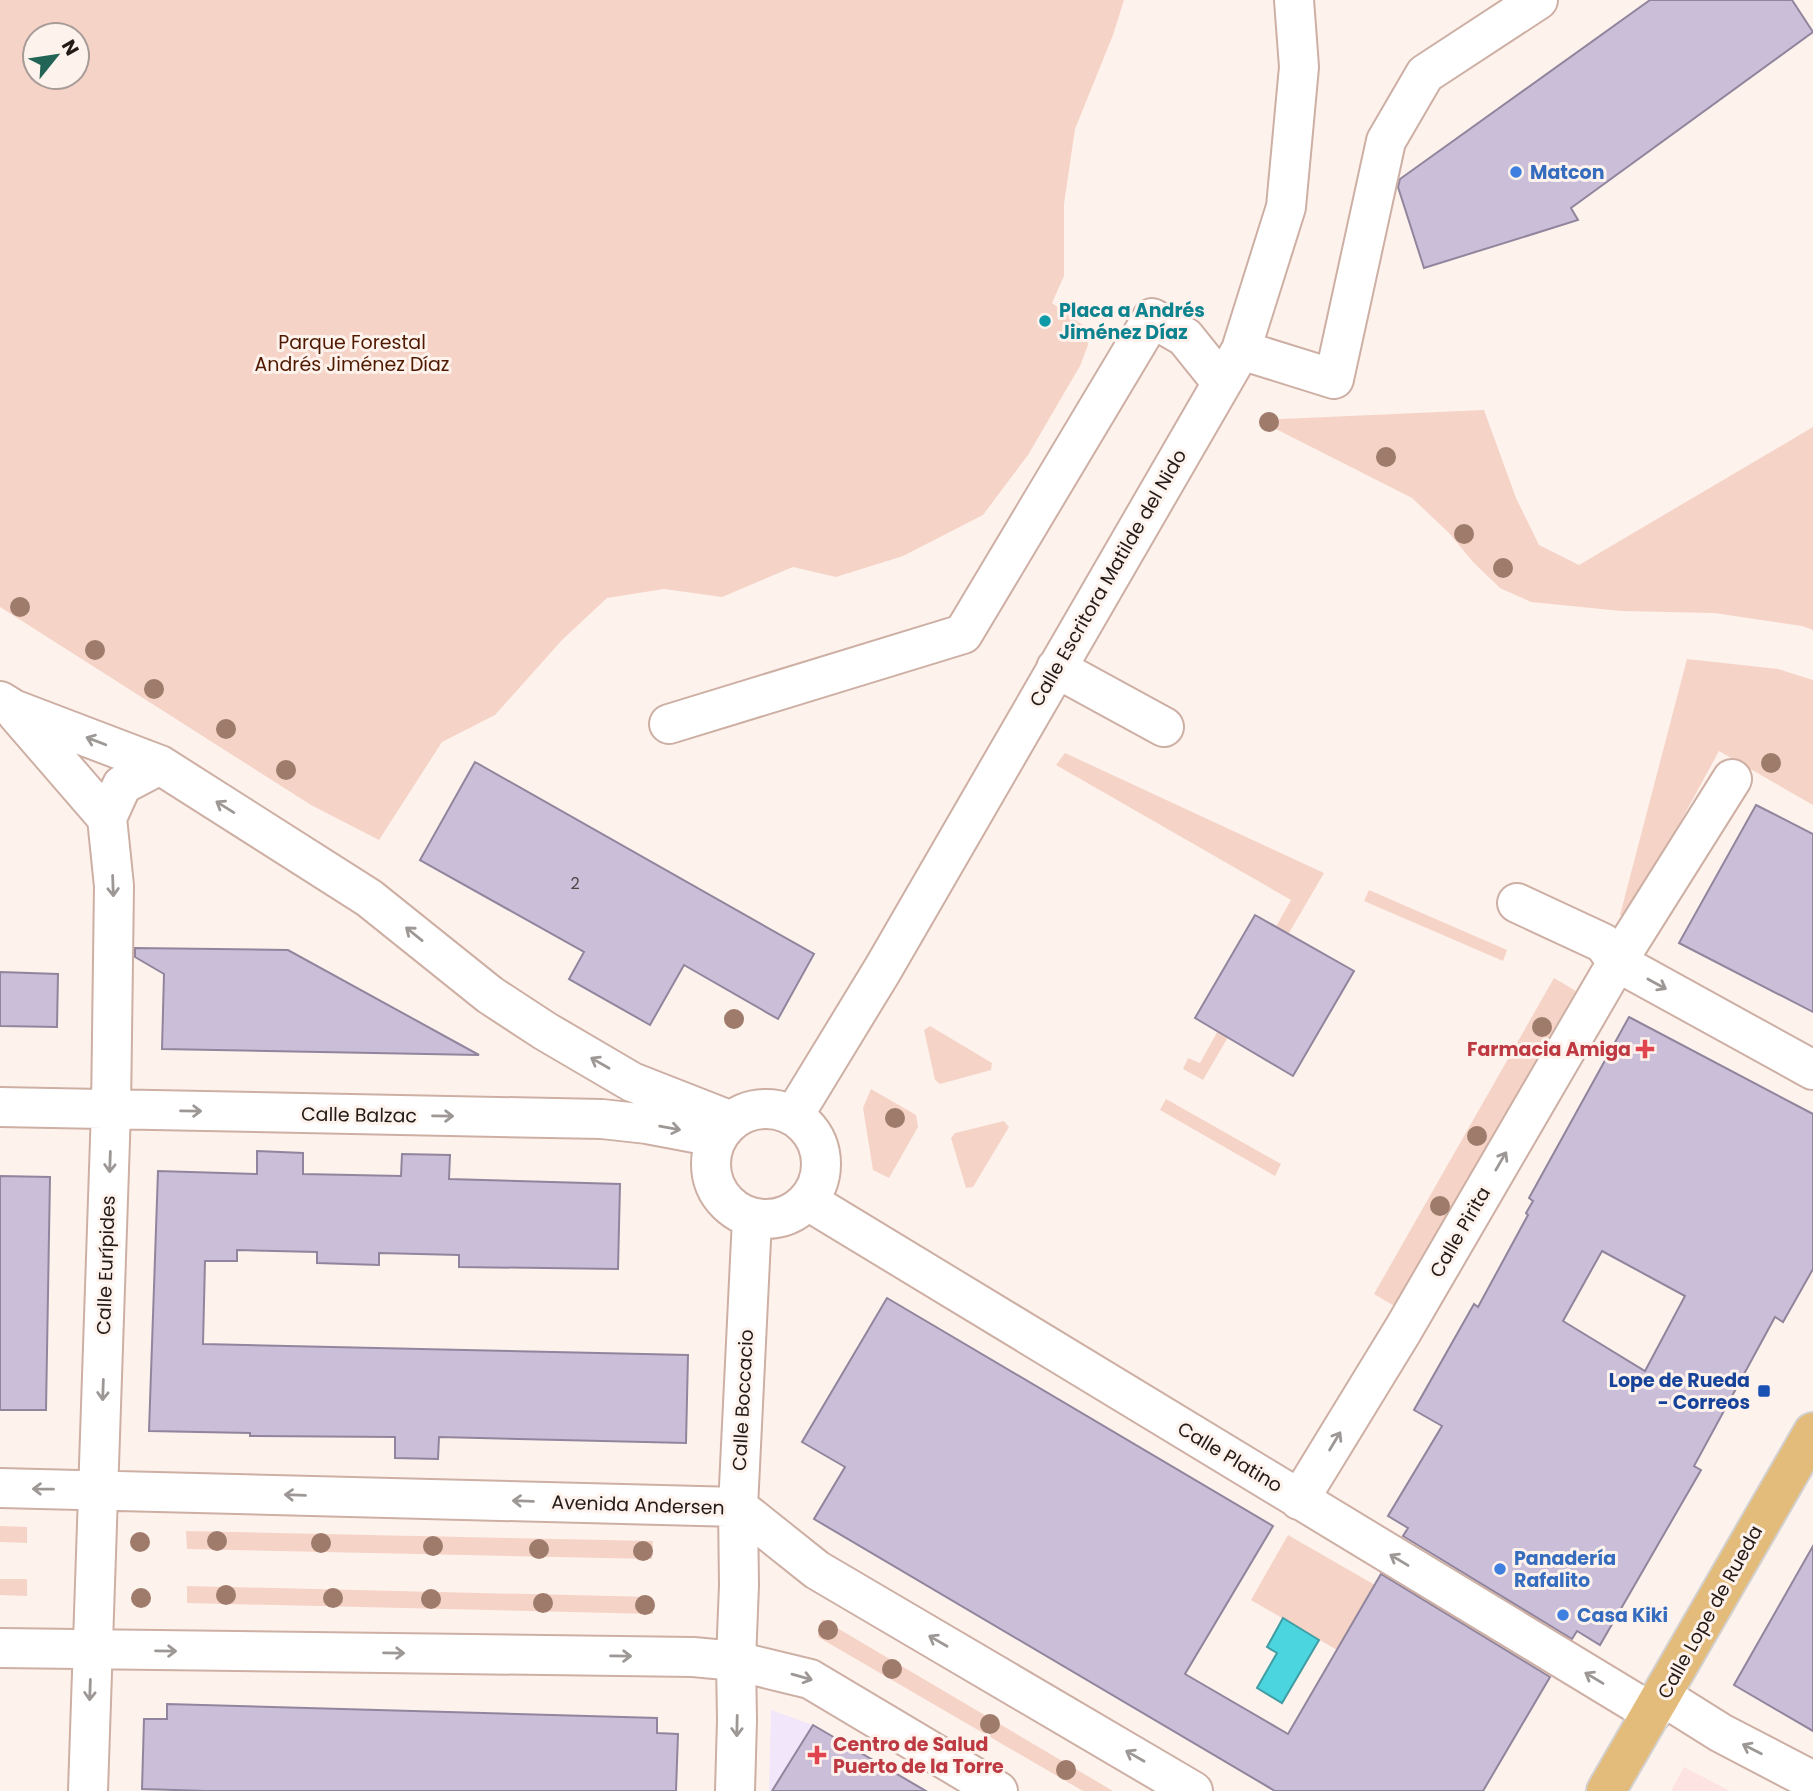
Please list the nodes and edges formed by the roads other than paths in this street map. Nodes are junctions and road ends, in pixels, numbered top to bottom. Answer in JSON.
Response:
{"nodes":[{"id":1,"x":1294,"y":0,"type":"edge"},
{"id":2,"x":1538,"y":0,"type":"edge"},
{"id":3,"x":1241,"y":350,"type":"junction"},
{"id":4,"x":1222,"y":383,"type":"junction"},
{"id":5,"x":1056,"y":668,"type":"junction"},
{"id":6,"x":6,"y":705,"type":"edge"},
{"id":7,"x":669,"y":724,"type":"dead end"},
{"id":8,"x":1164,"y":727,"type":"dead end"},
{"id":9,"x":160,"y":765,"type":"junction"},
{"id":10,"x":1732,"y":779,"type":"dead end"},
{"id":11,"x":107,"y":818,"type":"junction"},
{"id":12,"x":1517,"y":903,"type":"dead end"},
{"id":13,"x":1617,"y":962,"type":"junction"},
{"id":14,"x":1813,"y":1070,"type":"edge"},
{"id":15,"x":0,"y":1107,"type":"edge"},
{"id":16,"x":111,"y":1110,"type":"junction"},
{"id":17,"x":794,"y":1115,"type":"junction"},
{"id":18,"x":723,"y":1128,"type":"junction"},
{"id":19,"x":808,"y":1201,"type":"junction"},
{"id":20,"x":752,"y":1219,"type":"junction"},
{"id":21,"x":1808,"y":1454,"type":"edge"},
{"id":22,"x":0,"y":1488,"type":"edge"},
{"id":23,"x":99,"y":1490,"type":"junction"},
{"id":24,"x":1299,"y":1500,"type":"junction"},
{"id":25,"x":738,"y":1507,"type":"junction"},
{"id":26,"x":0,"y":1648,"type":"edge"},
{"id":27,"x":92,"y":1650,"type":"junction"},
{"id":28,"x":736,"y":1661,"type":"junction"},
{"id":29,"x":1657,"y":1704,"type":"junction"},
{"id":30,"x":1813,"y":1781,"type":"edge"},
{"id":31,"x":88,"y":1791,"type":"edge"},
{"id":32,"x":735,"y":1791,"type":"edge"},
{"id":33,"x":998,"y":1791,"type":"edge"},
{"id":34,"x":1193,"y":1791,"type":"edge"},
{"id":35,"x":1606,"y":1791,"type":"edge"}],
"edges":[{"from":1,"to":3,"type":"street","name":"Calle Escritora Matilde del Nido"},
{"from":2,"to":3,"type":"street"},
{"from":3,"to":4,"type":"street","name":"Calle Escritora Matilde del Nido"},
{"from":4,"to":5,"type":"street","name":"Calle Escritora Matilde del Nido"},
{"from":4,"to":7,"type":"street"},
{"from":5,"to":8,"type":"street"},
{"from":5,"to":17,"type":"street","name":"Calle Escritora Matilde del Nido"},
{"from":9,"to":6,"type":"street","one_way":true},
{"from":6,"to":11,"type":"street"},
{"from":9,"to":11,"type":"street"},
{"from":18,"to":9,"type":"street","one_way":true},
{"from":10,"to":13,"type":"street","name":"Calle Pirita"},
{"from":11,"to":16,"type":"street","name":"Calle Eurípides","one_way":true},
{"from":12,"to":13,"type":"street"},
{"from":13,"to":14,"type":"street","one_way":true},
{"from":24,"to":13,"type":"street","name":"Calle Pirita","one_way":true},
{"from":15,"to":16,"type":"street","name":"Calle Balzac"},
{"from":16,"to":18,"type":"street","name":"Calle Balzac","one_way":true},
{"from":16,"to":23,"type":"street","name":"Calle Eurípides","one_way":true},
{"from":17,"to":18,"type":"street"},
{"from":17,"to":19,"type":"street"},
{"from":18,"to":20,"type":"street"},
{"from":19,"to":20,"type":"street"},
{"from":19,"to":24,"type":"street","name":"Calle Platino"},
{"from":20,"to":25,"type":"street","name":"Calle Boccacio"},
{"from":21,"to":29,"type":"main road","name":"Calle Lope de Rueda"},
{"from":23,"to":22,"type":"street","name":"Avenida Andersen","one_way":true},
{"from":25,"to":23,"type":"street","name":"Avenida Andersen","one_way":true},
{"from":23,"to":27,"type":"street","name":"Calle Eurípides"},
{"from":29,"to":24,"type":"street","name":"Calle Platino","one_way":true},
{"from":25,"to":28,"type":"street","name":"Calle Boccacio"},
{"from":34,"to":25,"type":"street","name":"Avenida Andersen","one_way":true},
{"from":26,"to":27,"type":"street"},
{"from":27,"to":28,"type":"street","one_way":true},
{"from":27,"to":31,"type":"street","name":"Calle Eurípides","one_way":true},
{"from":28,"to":32,"type":"street","name":"Calle Boccacio","one_way":true},
{"from":28,"to":33,"type":"street","one_way":true},
{"from":30,"to":29,"type":"street","name":"Calle Platino","one_way":true},
{"from":29,"to":35,"type":"main road","name":"Calle Lope de Rueda"}]}
